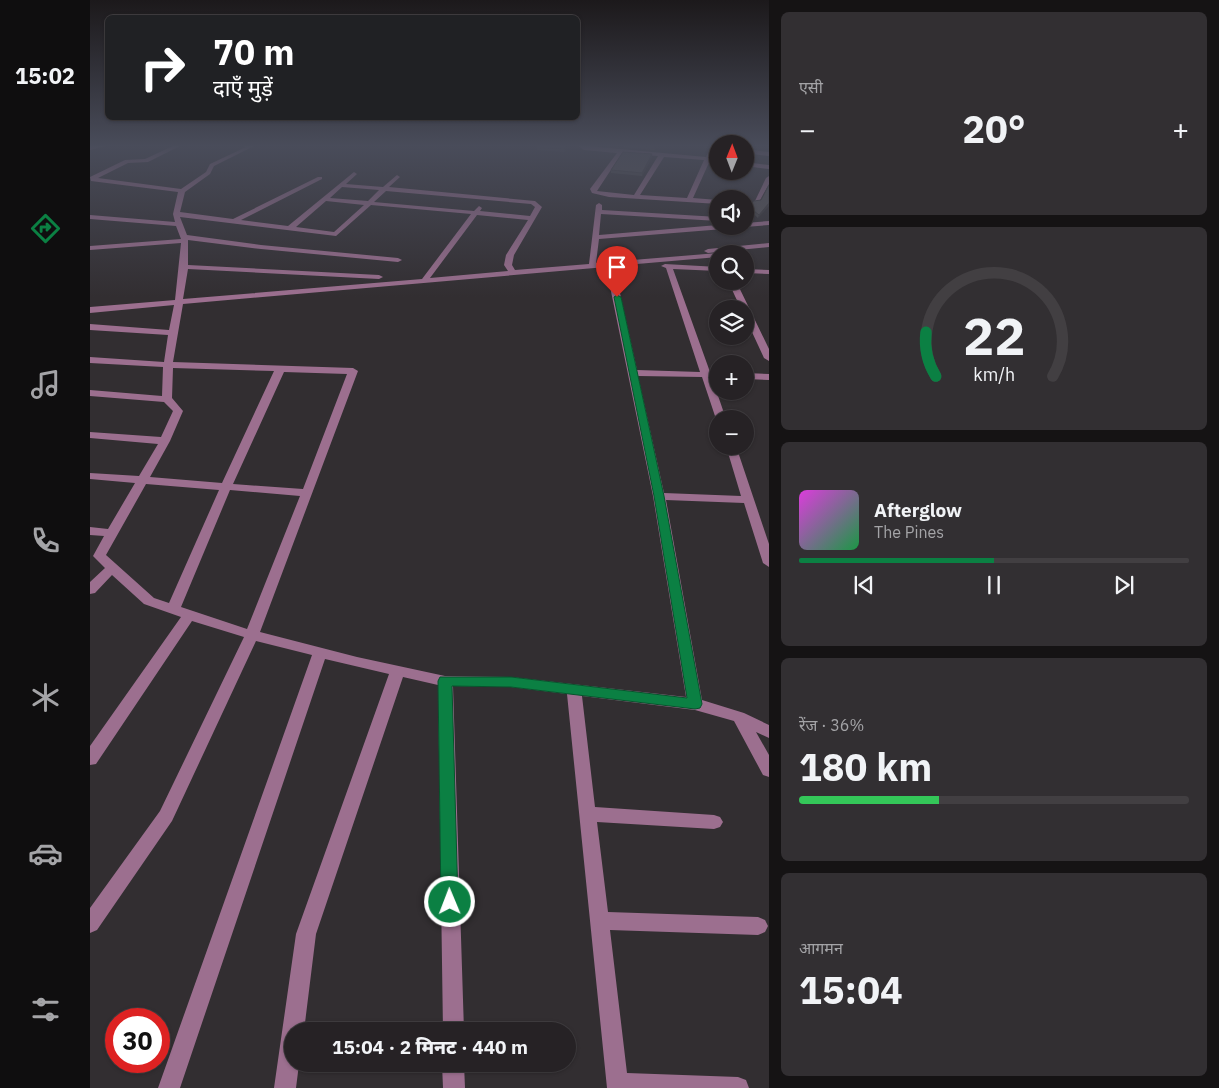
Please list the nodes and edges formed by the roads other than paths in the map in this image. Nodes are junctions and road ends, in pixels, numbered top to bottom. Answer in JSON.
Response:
{"nodes":[{"id":1,"x":181,"y":196,"type":"edge"},
{"id":2,"x":284,"y":196,"type":"edge"},
{"id":3,"x":329,"y":196,"type":"edge"},
{"id":4,"x":378,"y":196,"type":"edge"},
{"id":5,"x":430,"y":196,"type":"edge"},
{"id":6,"x":472,"y":196,"type":"edge"},
{"id":7,"x":621,"y":196,"type":"edge"},
{"id":8,"x":691,"y":196,"type":"edge"},
{"id":9,"x":759,"y":196,"type":"edge"},
{"id":10,"x":636,"y":197,"type":"joint"},
{"id":11,"x":486,"y":198,"type":"junction"},
{"id":12,"x":324,"y":200,"type":"junction"},
{"id":13,"x":689,"y":201,"type":"junction"},
{"id":14,"x":709,"y":202,"type":"edge"},
{"id":15,"x":756,"y":202,"type":"edge"},
{"id":16,"x":370,"y":203,"type":"junction"},
{"id":17,"x":420,"y":208,"type":"junction"},
{"id":18,"x":477,"y":213,"type":"junction"},
{"id":19,"x":623,"y":213,"type":"junction"},
{"id":20,"x":176,"y":214,"type":"junction"},
{"id":21,"x":675,"y":216,"type":"junction"},
{"id":22,"x":90,"y":217,"type":"edge"},
{"id":23,"x":532,"y":218,"type":"junction"},
{"id":24,"x":709,"y":218,"type":"edge"},
{"id":25,"x":234,"y":221,"type":"junction"},
{"id":26,"x":754,"y":222,"type":"edge"},
{"id":27,"x":769,"y":223,"type":"edge"},
{"id":28,"x":178,"y":224,"type":"junction"},
{"id":29,"x":754,"y":225,"type":"edge"},
{"id":30,"x":709,"y":229,"type":"edge"},
{"id":31,"x":289,"y":230,"type":"junction"},
{"id":32,"x":696,"y":230,"type":"junction"},
{"id":33,"x":648,"y":234,"type":"junction"},
{"id":34,"x":595,"y":237,"type":"junction"},
{"id":35,"x":184,"y":239,"type":"junction"},
{"id":36,"x":769,"y":245,"type":"edge"},
{"id":37,"x":90,"y":248,"type":"edge"},
{"id":38,"x":769,"y":250,"type":"edge"},
{"id":39,"x":754,"y":252,"type":"edge"},
{"id":40,"x":709,"y":256,"type":"edge"},
{"id":41,"x":398,"y":260,"type":"dead end"},
{"id":42,"x":592,"y":263,"type":"junction"},
{"id":43,"x":631,"y":264,"type":"junction"},
{"id":44,"x":610,"y":266,"type":"junction"},
{"id":45,"x":669,"y":266,"type":"junction"},
{"id":46,"x":184,"y":267,"type":"junction"},
{"id":47,"x":709,"y":268,"type":"edge"},
{"id":48,"x":511,"y":269,"type":"junction"},
{"id":49,"x":754,"y":271,"type":"edge"},
{"id":50,"x":769,"y":272,"type":"edge"},
{"id":51,"x":427,"y":277,"type":"junction"},
{"id":52,"x":736,"y":290,"type":"edge"},
{"id":53,"x":179,"y":300,"type":"junction"},
{"id":54,"x":90,"y":310,"type":"edge"},
{"id":55,"x":94,"y":327,"type":"edge"},
{"id":56,"x":172,"y":332,"type":"junction"},
{"id":57,"x":90,"y":337,"type":"edge"},
{"id":58,"x":769,"y":358,"type":"edge"},
{"id":59,"x":90,"y":360,"type":"edge"},
{"id":60,"x":168,"y":365,"type":"junction"},
{"id":61,"x":280,"y":369,"type":"junction"},
{"id":62,"x":632,"y":372,"type":"junction"},
{"id":63,"x":705,"y":374,"type":"junction"},
{"id":64,"x":709,"y":374,"type":"edge"},
{"id":65,"x":754,"y":376,"type":"edge"},
{"id":66,"x":769,"y":377,"type":"edge"},
{"id":67,"x":90,"y":393,"type":"edge"},
{"id":68,"x":167,"y":399,"type":"junction"},
{"id":69,"x":718,"y":410,"type":"edge"},
{"id":70,"x":90,"y":435,"type":"edge"},
{"id":71,"x":165,"y":440,"type":"junction"},
{"id":72,"x":734,"y":455,"type":"edge"},
{"id":73,"x":90,"y":476,"type":"edge"},
{"id":74,"x":143,"y":480,"type":"junction"},
{"id":75,"x":226,"y":486,"type":"junction"},
{"id":76,"x":307,"y":493,"type":"junction"},
{"id":77,"x":659,"y":496,"type":"junction"},
{"id":78,"x":750,"y":500,"type":"junction"},
{"id":79,"x":90,"y":531,"type":"edge"},
{"id":80,"x":112,"y":533,"type":"junction"},
{"id":81,"x":769,"y":563,"type":"edge"},
{"id":82,"x":112,"y":568,"type":"junction"},
{"id":83,"x":90,"y":590,"type":"edge"},
{"id":84,"x":172,"y":609,"type":"junction"},
{"id":85,"x":189,"y":615,"type":"junction"},
{"id":86,"x":252,"y":635,"type":"junction"},
{"id":87,"x":320,"y":652,"type":"junction"},
{"id":88,"x":398,"y":671,"type":"junction"},
{"id":89,"x":445,"y":681,"type":"junction"},
{"id":90,"x":574,"y":690,"type":"junction"},
{"id":91,"x":695,"y":704,"type":"junction"},
{"id":92,"x":739,"y":718,"type":"junction"},
{"id":93,"x":769,"y":732,"type":"edge"},
{"id":94,"x":90,"y":759,"type":"edge"},
{"id":95,"x":769,"y":770,"type":"edge"},
{"id":96,"x":589,"y":814,"type":"junction"},
{"id":97,"x":714,"y":822,"type":"dead end"},
{"id":98,"x":600,"y":921,"type":"junction"},
{"id":99,"x":90,"y":924,"type":"edge"},
{"id":100,"x":758,"y":926,"type":"dead end"},
{"id":101,"x":294,"y":1022,"type":"edge"},
{"id":102,"x":453,"y":1022,"type":"edge"},
{"id":103,"x":287,"y":1072,"type":"edge"},
{"id":104,"x":453,"y":1072,"type":"edge"},
{"id":105,"x":618,"y":1086,"type":"edge"},
{"id":106,"x":169,"y":1088,"type":"edge"},
{"id":107,"x":285,"y":1088,"type":"edge"},
{"id":108,"x":454,"y":1088,"type":"edge"},
{"id":109,"x":738,"y":1088,"type":"edge"}],
"edges":[{"from":1,"to":20,"type":"street"},
{"from":2,"to":25,"type":"street"},
{"from":3,"to":12,"type":"street"},
{"from":4,"to":16,"type":"street"},
{"from":5,"to":17,"type":"street"},
{"from":6,"to":11,"type":"street"},
{"from":7,"to":10,"type":"street"},
{"from":8,"to":13,"type":"street"},
{"from":9,"to":15,"type":"street"},
{"from":10,"to":13,"type":"street"},
{"from":11,"to":18,"type":"street"},
{"from":11,"to":23,"type":"street"},
{"from":12,"to":16,"type":"street"},
{"from":12,"to":31,"type":"street"},
{"from":13,"to":14,"type":"street"},
{"from":16,"to":17,"type":"street"},
{"from":16,"to":31,"type":"street"},
{"from":17,"to":18,"type":"street"},
{"from":18,"to":23,"type":"street"},
{"from":18,"to":51,"type":"street"},
{"from":19,"to":21,"type":"street"},
{"from":19,"to":33,"type":"street"},
{"from":19,"to":34,"type":"street"},
{"from":20,"to":25,"type":"street"},
{"from":20,"to":28,"type":"street"},
{"from":21,"to":24,"type":"street"},
{"from":21,"to":32,"type":"street"},
{"from":22,"to":28,"type":"street"},
{"from":23,"to":48,"type":"street"},
{"from":25,"to":31,"type":"street"},
{"from":26,"to":27,"type":"street"},
{"from":27,"to":29,"type":"street"},
{"from":28,"to":35,"type":"street"},
{"from":30,"to":32,"type":"street"},
{"from":32,"to":33,"type":"street"},
{"from":33,"to":34,"type":"street"},
{"from":34,"to":42,"type":"street"},
{"from":35,"to":37,"type":"street"},
{"from":35,"to":41,"type":"street"},
{"from":35,"to":46,"type":"street"},
{"from":36,"to":42,"type":"street"},
{"from":38,"to":39,"type":"street"},
{"from":40,"to":43,"type":"street"},
{"from":42,"to":44,"type":"street"},
{"from":42,"to":48,"type":"street"},
{"from":43,"to":44,"type":"street"},
{"from":43,"to":45,"type":"street"},
{"from":44,"to":62,"type":"street"},
{"from":45,"to":47,"type":"street"},
{"from":45,"to":63,"type":"street"},
{"from":46,"to":51,"type":"street"},
{"from":46,"to":53,"type":"street"},
{"from":48,"to":51,"type":"street"},
{"from":49,"to":50,"type":"street"},
{"from":51,"to":53,"type":"street"},
{"from":52,"to":58,"type":"street"},
{"from":53,"to":54,"type":"street"},
{"from":53,"to":56,"type":"street"},
{"from":55,"to":56,"type":"street"},
{"from":55,"to":57,"type":"street"},
{"from":56,"to":60,"type":"street"},
{"from":59,"to":60,"type":"street"},
{"from":60,"to":61,"type":"street"},
{"from":60,"to":68,"type":"street"},
{"from":61,"to":75,"type":"street"},
{"from":61,"to":76,"type":"street"},
{"from":62,"to":63,"type":"street"},
{"from":62,"to":77,"type":"street"},
{"from":63,"to":64,"type":"street"},
{"from":63,"to":69,"type":"street"},
{"from":65,"to":66,"type":"street"},
{"from":67,"to":68,"type":"street"},
{"from":68,"to":71,"type":"street"},
{"from":70,"to":71,"type":"street"},
{"from":71,"to":74,"type":"street"},
{"from":72,"to":78,"type":"street"},
{"from":73,"to":74,"type":"street"},
{"from":74,"to":75,"type":"street"},
{"from":74,"to":80,"type":"street"},
{"from":75,"to":76,"type":"street"},
{"from":75,"to":84,"type":"street"},
{"from":76,"to":86,"type":"street"},
{"from":77,"to":78,"type":"street"},
{"from":77,"to":91,"type":"street"},
{"from":78,"to":81,"type":"street"},
{"from":79,"to":80,"type":"street"},
{"from":80,"to":82,"type":"street"},
{"from":82,"to":83,"type":"street"},
{"from":82,"to":84,"type":"street"},
{"from":84,"to":85,"type":"street"},
{"from":85,"to":86,"type":"street"},
{"from":85,"to":94,"type":"street"},
{"from":86,"to":87,"type":"street"},
{"from":86,"to":99,"type":"street"},
{"from":87,"to":88,"type":"street"},
{"from":87,"to":106,"type":"street"},
{"from":88,"to":89,"type":"street"},
{"from":88,"to":101,"type":"street"},
{"from":89,"to":90,"type":"street"},
{"from":89,"to":102,"type":"street"},
{"from":90,"to":91,"type":"street"},
{"from":90,"to":96,"type":"street"},
{"from":91,"to":92,"type":"street"},
{"from":92,"to":93,"type":"street"},
{"from":92,"to":95,"type":"street"},
{"from":96,"to":97,"type":"street"},
{"from":96,"to":98,"type":"street"},
{"from":98,"to":100,"type":"street"},
{"from":98,"to":105,"type":"street"},
{"from":103,"to":107,"type":"street"},
{"from":104,"to":108,"type":"street"},
{"from":105,"to":109,"type":"street"}]}
